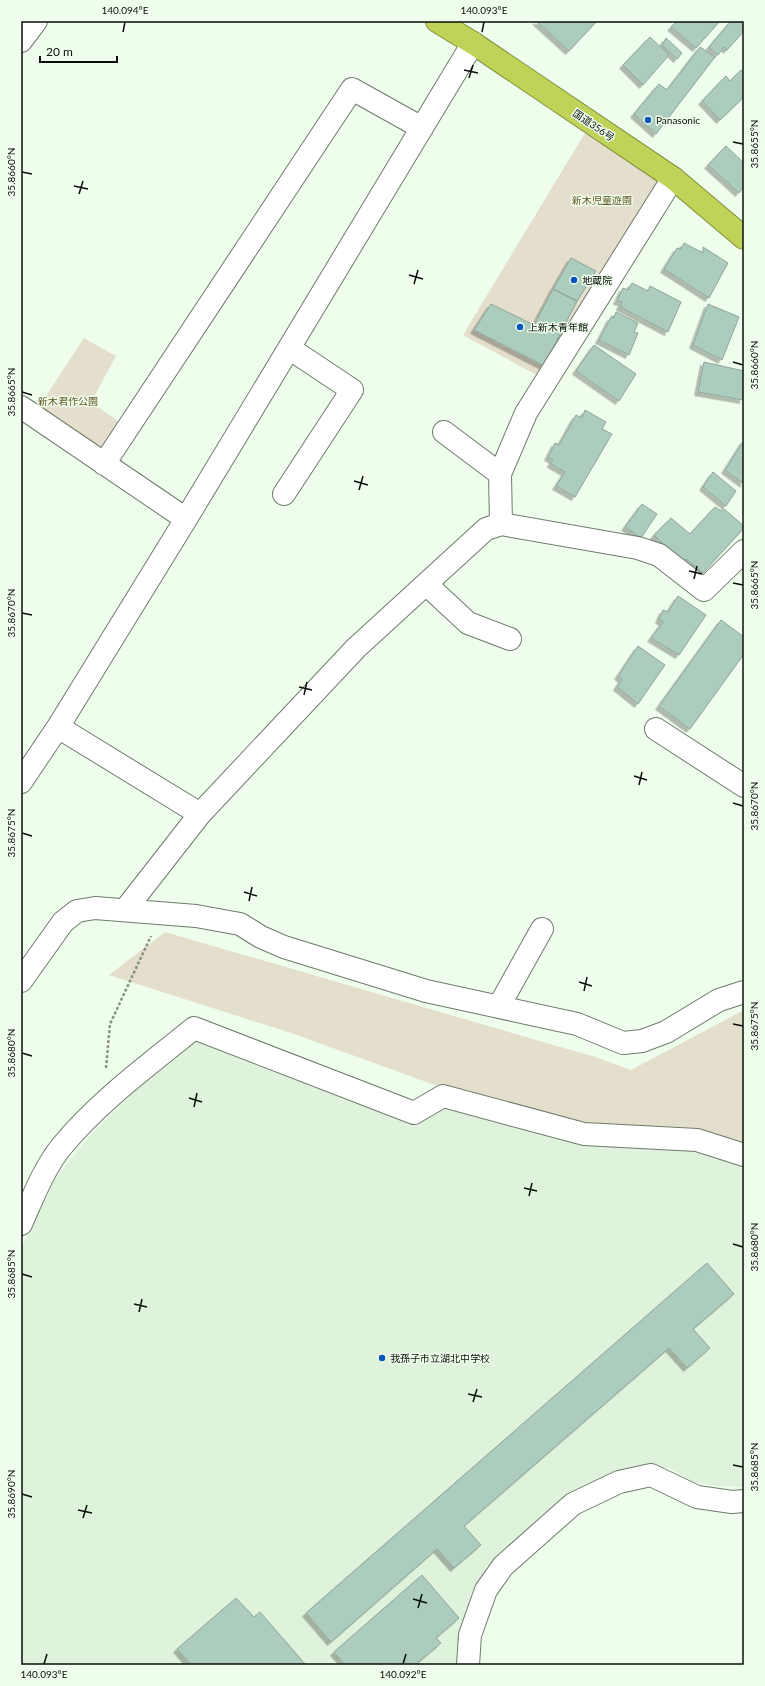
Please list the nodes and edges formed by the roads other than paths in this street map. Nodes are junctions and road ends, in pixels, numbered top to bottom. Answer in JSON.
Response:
{"nodes":[{"id":1,"x":36,"y":21,"type":"edge"},
{"id":2,"x":443,"y":23,"type":"edge"},
{"id":3,"x":21,"y":41,"type":"edge"},
{"id":4,"x":473,"y":43,"type":"junction"},
{"id":5,"x":422,"y":128,"type":"junction"},
{"id":6,"x":673,"y":178,"type":"junction"},
{"id":7,"x":744,"y":238,"type":"edge"},
{"id":8,"x":289,"y":348,"type":"junction"},
{"id":9,"x":24,"y":415,"type":"edge"},
{"id":10,"x":444,"y":432,"type":"dead end"},
{"id":11,"x":104,"y":464,"type":"junction"},
{"id":12,"x":500,"y":474,"type":"junction"},
{"id":13,"x":284,"y":494,"type":"dead end"},
{"id":14,"x":186,"y":519,"type":"junction"},
{"id":15,"x":501,"y":524,"type":"junction"},
{"id":16,"x":744,"y":551,"type":"edge"},
{"id":17,"x":426,"y":584,"type":"junction"},
{"id":18,"x":510,"y":639,"type":"dead end"},
{"id":19,"x":58,"y":727,"type":"junction"},
{"id":20,"x":656,"y":729,"type":"dead end"},
{"id":21,"x":24,"y":773,"type":"edge"},
{"id":22,"x":744,"y":786,"type":"edge"},
{"id":23,"x":200,"y":814,"type":"junction"},
{"id":24,"x":125,"y":910,"type":"junction"},
{"id":25,"x":542,"y":929,"type":"dead end"},
{"id":26,"x":21,"y":981,"type":"edge"},
{"id":27,"x":744,"y":992,"type":"edge"},
{"id":28,"x":499,"y":1006,"type":"junction"},
{"id":29,"x":744,"y":1155,"type":"edge"},
{"id":30,"x":21,"y":1224,"type":"edge"},
{"id":31,"x":744,"y":1501,"type":"edge"},
{"id":32,"x":468,"y":1665,"type":"edge"}],
"edges":[{"from":1,"to":3,"type":"street"},
{"from":2,"to":4,"type":"highway","name":"国道356号"},
{"from":4,"to":5,"type":"street"},
{"from":4,"to":6,"type":"highway","name":"国道356号"},
{"from":5,"to":8,"type":"street"},
{"from":5,"to":11,"type":"street"},
{"from":6,"to":7,"type":"highway","name":"国道356号"},
{"from":6,"to":12,"type":"street"},
{"from":8,"to":13,"type":"street"},
{"from":8,"to":14,"type":"street"},
{"from":9,"to":11,"type":"street"},
{"from":10,"to":12,"type":"street"},
{"from":11,"to":14,"type":"street"},
{"from":12,"to":15,"type":"street"},
{"from":14,"to":19,"type":"street"},
{"from":15,"to":16,"type":"street"},
{"from":15,"to":17,"type":"street"},
{"from":17,"to":18,"type":"street"},
{"from":17,"to":23,"type":"street"},
{"from":19,"to":21,"type":"street"},
{"from":19,"to":23,"type":"street"},
{"from":20,"to":22,"type":"street"},
{"from":23,"to":24,"type":"street"},
{"from":24,"to":26,"type":"street"},
{"from":24,"to":28,"type":"street"},
{"from":25,"to":28,"type":"street"},
{"from":27,"to":28,"type":"street"},
{"from":29,"to":30,"type":"street"},
{"from":31,"to":32,"type":"street"}]}
